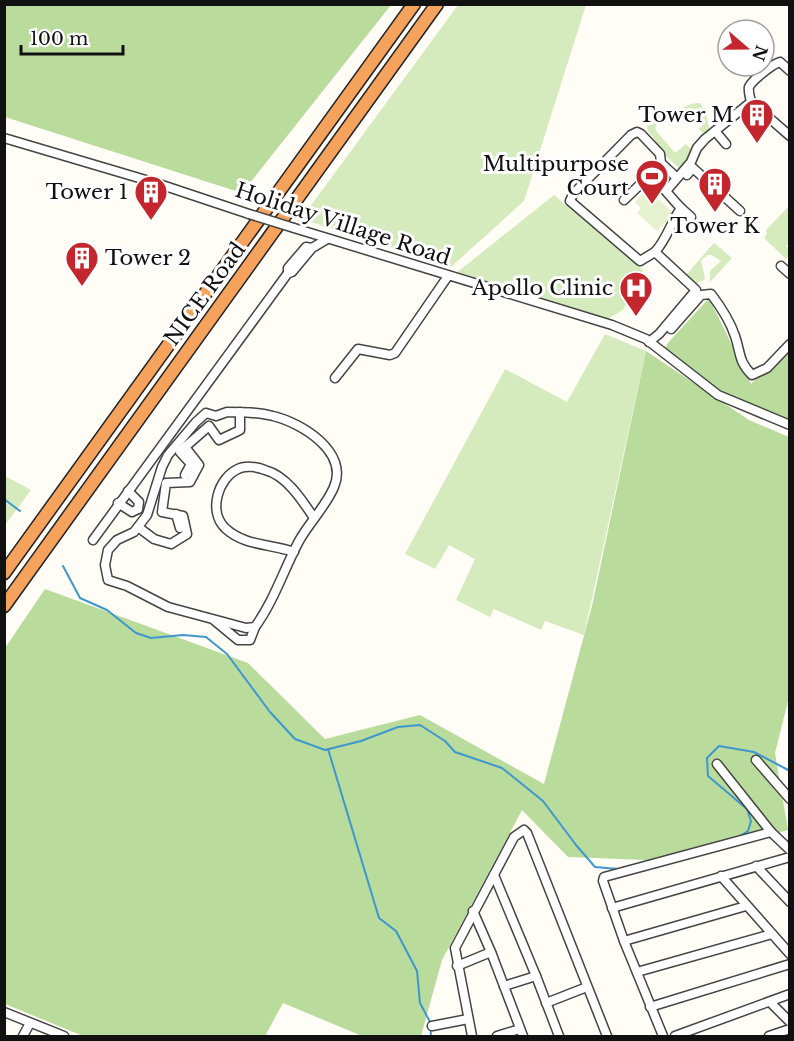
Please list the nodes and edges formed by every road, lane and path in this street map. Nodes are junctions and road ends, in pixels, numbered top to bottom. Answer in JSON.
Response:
{"nodes":[{"id":1,"x":414,"y":4,"type":"edge"},
{"id":2,"x":437,"y":4,"type":"edge"},
{"id":3,"x":789,"y":71,"type":"edge"},
{"id":4,"x":751,"y":102,"type":"junction"},
{"id":5,"x":716,"y":131,"type":"junction"},
{"id":6,"x":789,"y":136,"type":"edge"},
{"id":7,"x":4,"y":138,"type":"edge"},
{"id":8,"x":726,"y":144,"type":"dead end"},
{"id":9,"x":661,"y":163,"type":"junction"},
{"id":10,"x":650,"y":175,"type":"junction"},
{"id":11,"x":677,"y":178,"type":"junction"},
{"id":12,"x":668,"y":192,"type":"junction"},
{"id":13,"x":624,"y":200,"type":"dead end"},
{"id":14,"x":681,"y":208,"type":"junction"},
{"id":15,"x":740,"y":211,"type":"dead end"},
{"id":16,"x":691,"y":217,"type":"dead end"},
{"id":17,"x":327,"y":239,"type":"junction"},
{"id":18,"x":655,"y":252,"type":"junction"},
{"id":19,"x":781,"y":266,"type":"dead end"},
{"id":20,"x":789,"y":274,"type":"edge"},
{"id":21,"x":448,"y":276,"type":"junction"},
{"id":22,"x":651,"y":343,"type":"junction"},
{"id":23,"x":789,"y":344,"type":"edge"},
{"id":24,"x":335,"y":378,"type":"dead end"},
{"id":25,"x":240,"y":412,"type":"junction"},
{"id":26,"x":789,"y":425,"type":"edge"},
{"id":27,"x":184,"y":447,"type":"junction"},
{"id":28,"x":185,"y":475,"type":"dead end"},
{"id":29,"x":128,"y":491,"type":"junction"},
{"id":30,"x":118,"y":503,"type":"junction"},
{"id":31,"x":138,"y":509,"type":"junction"},
{"id":32,"x":176,"y":514,"type":"junction"},
{"id":33,"x":147,"y":515,"type":"junction"},
{"id":34,"x":314,"y":518,"type":"junction"},
{"id":35,"x":138,"y":527,"type":"junction"},
{"id":36,"x":180,"y":528,"type":"dead end"},
{"id":37,"x":93,"y":540,"type":"dead end"},
{"id":38,"x":294,"y":552,"type":"junction"},
{"id":39,"x":4,"y":573,"type":"edge"},
{"id":40,"x":4,"y":606,"type":"edge"},
{"id":41,"x":212,"y":619,"type":"junction"},
{"id":42,"x":255,"y":627,"type":"junction"},
{"id":43,"x":756,"y":760,"type":"dead end"},
{"id":44,"x":717,"y":765,"type":"dead end"},
{"id":45,"x":789,"y":800,"type":"edge"},
{"id":46,"x":771,"y":832,"type":"junction"},
{"id":47,"x":789,"y":850,"type":"edge"},
{"id":48,"x":789,"y":857,"type":"edge"},
{"id":49,"x":756,"y":866,"type":"junction"},
{"id":50,"x":494,"y":875,"type":"junction"},
{"id":51,"x":721,"y":876,"type":"junction"},
{"id":52,"x":789,"y":902,"type":"edge"},
{"id":53,"x":746,"y":906,"type":"junction"},
{"id":54,"x":612,"y":908,"type":"junction"},
{"id":55,"x":473,"y":911,"type":"junction"},
{"id":56,"x":772,"y":934,"type":"junction"},
{"id":57,"x":624,"y":941,"type":"junction"},
{"id":58,"x":491,"y":952,"type":"junction"},
{"id":59,"x":789,"y":954,"type":"edge"},
{"id":60,"x":789,"y":964,"type":"edge"},
{"id":61,"x":457,"y":966,"type":"junction"},
{"id":62,"x":638,"y":972,"type":"junction"},
{"id":63,"x":536,"y":976,"type":"junction"},
{"id":64,"x":504,"y":987,"type":"junction"},
{"id":65,"x":587,"y":987,"type":"junction"},
{"id":66,"x":789,"y":994,"type":"edge"},
{"id":67,"x":770,"y":1002,"type":"junction"},
{"id":68,"x":546,"y":1003,"type":"junction"},
{"id":69,"x":650,"y":1006,"type":"junction"},
{"id":70,"x":4,"y":1012,"type":"edge"},
{"id":71,"x":468,"y":1019,"type":"junction"},
{"id":72,"x":789,"y":1022,"type":"edge"},
{"id":73,"x":30,"y":1023,"type":"junction"},
{"id":74,"x":432,"y":1026,"type":"dead end"},
{"id":75,"x":789,"y":1029,"type":"edge"},
{"id":76,"x":521,"y":1033,"type":"edge"},
{"id":77,"x":23,"y":1036,"type":"edge"},
{"id":78,"x":64,"y":1036,"type":"edge"},
{"id":79,"x":472,"y":1036,"type":"edge"},
{"id":80,"x":497,"y":1036,"type":"edge"},
{"id":81,"x":559,"y":1036,"type":"edge"},
{"id":82,"x":607,"y":1036,"type":"edge"},
{"id":83,"x":663,"y":1036,"type":"edge"},
{"id":84,"x":675,"y":1036,"type":"edge"},
{"id":85,"x":769,"y":1036,"type":"edge"}],
"edges":[{"from":1,"to":39,"type":"highway","name":"NICE Road"},
{"from":2,"to":40,"type":"highway","name":"NICE Road"},
{"from":3,"to":4,"type":"street"},
{"from":4,"to":5,"type":"street"},
{"from":4,"to":6,"type":"street"},
{"from":5,"to":8,"type":"street"},
{"from":5,"to":11,"type":"street"},
{"from":7,"to":17,"type":"street","name":"Holiday Village Road","bridge":true},
{"from":9,"to":10,"type":"street"},
{"from":9,"to":11,"type":"street"},
{"from":9,"to":18,"type":"street"},
{"from":10,"to":12,"type":"street"},
{"from":10,"to":13,"type":"street"},
{"from":11,"to":12,"type":"street"},
{"from":12,"to":14,"type":"street"},
{"from":12,"to":15,"type":"street"},
{"from":14,"to":16,"type":"street"},
{"from":14,"to":18,"type":"street"},
{"from":17,"to":21,"type":"street","name":"Holiday Village Road"},
{"from":17,"to":29,"type":"street"},
{"from":18,"to":22,"type":"street"},
{"from":19,"to":20,"type":"street"},
{"from":21,"to":22,"type":"street","name":"Holiday Village Road"},
{"from":21,"to":24,"type":"street"},
{"from":22,"to":23,"type":"street"},
{"from":22,"to":26,"type":"street","name":"Holiday Village Road"},
{"from":25,"to":27,"type":"street"},
{"from":25,"to":33,"type":"street"},
{"from":25,"to":34,"type":"street"},
{"from":27,"to":28,"type":"street"},
{"from":27,"to":32,"type":"street"},
{"from":29,"to":30,"type":"street"},
{"from":29,"to":31,"type":"street"},
{"from":30,"to":31,"type":"street"},
{"from":30,"to":37,"type":"street"},
{"from":31,"to":33,"type":"street"},
{"from":32,"to":35,"type":"street"},
{"from":32,"to":36,"type":"street"},
{"from":33,"to":35,"type":"street"},
{"from":34,"to":38,"type":"street"},
{"from":34,"to":38,"type":"street"},
{"from":35,"to":41,"type":"street"},
{"from":38,"to":42,"type":"street"},
{"from":41,"to":42,"type":"street"},
{"from":41,"to":42,"type":"street"},
{"from":43,"to":45,"type":"street"},
{"from":44,"to":46,"type":"street"},
{"from":46,"to":47,"type":"street"},
{"from":46,"to":54,"type":"street"},
{"from":48,"to":49,"type":"street"},
{"from":49,"to":51,"type":"street"},
{"from":49,"to":52,"type":"street"},
{"from":50,"to":55,"type":"street"},
{"from":50,"to":63,"type":"street"},
{"from":50,"to":65,"type":"street"},
{"from":51,"to":53,"type":"street"},
{"from":51,"to":54,"type":"street"},
{"from":53,"to":56,"type":"street"},
{"from":53,"to":57,"type":"street"},
{"from":54,"to":57,"type":"street"},
{"from":55,"to":58,"type":"street"},
{"from":55,"to":61,"type":"street"},
{"from":56,"to":59,"type":"street"},
{"from":56,"to":62,"type":"street"},
{"from":57,"to":62,"type":"street"},
{"from":58,"to":61,"type":"street"},
{"from":58,"to":64,"type":"street"},
{"from":60,"to":69,"type":"street"},
{"from":61,"to":71,"type":"street"},
{"from":62,"to":69,"type":"street"},
{"from":63,"to":64,"type":"street"},
{"from":63,"to":68,"type":"street"},
{"from":64,"to":76,"type":"street"},
{"from":65,"to":68,"type":"street"},
{"from":65,"to":82,"type":"street"},
{"from":66,"to":67,"type":"street"},
{"from":67,"to":72,"type":"street"},
{"from":67,"to":84,"type":"street"},
{"from":68,"to":81,"type":"street"},
{"from":69,"to":83,"type":"street"},
{"from":70,"to":73,"type":"street"},
{"from":71,"to":74,"type":"street"},
{"from":71,"to":79,"type":"street"},
{"from":73,"to":77,"type":"street"},
{"from":73,"to":78,"type":"street"},
{"from":75,"to":85,"type":"street"},
{"from":76,"to":80,"type":"street"}]}
